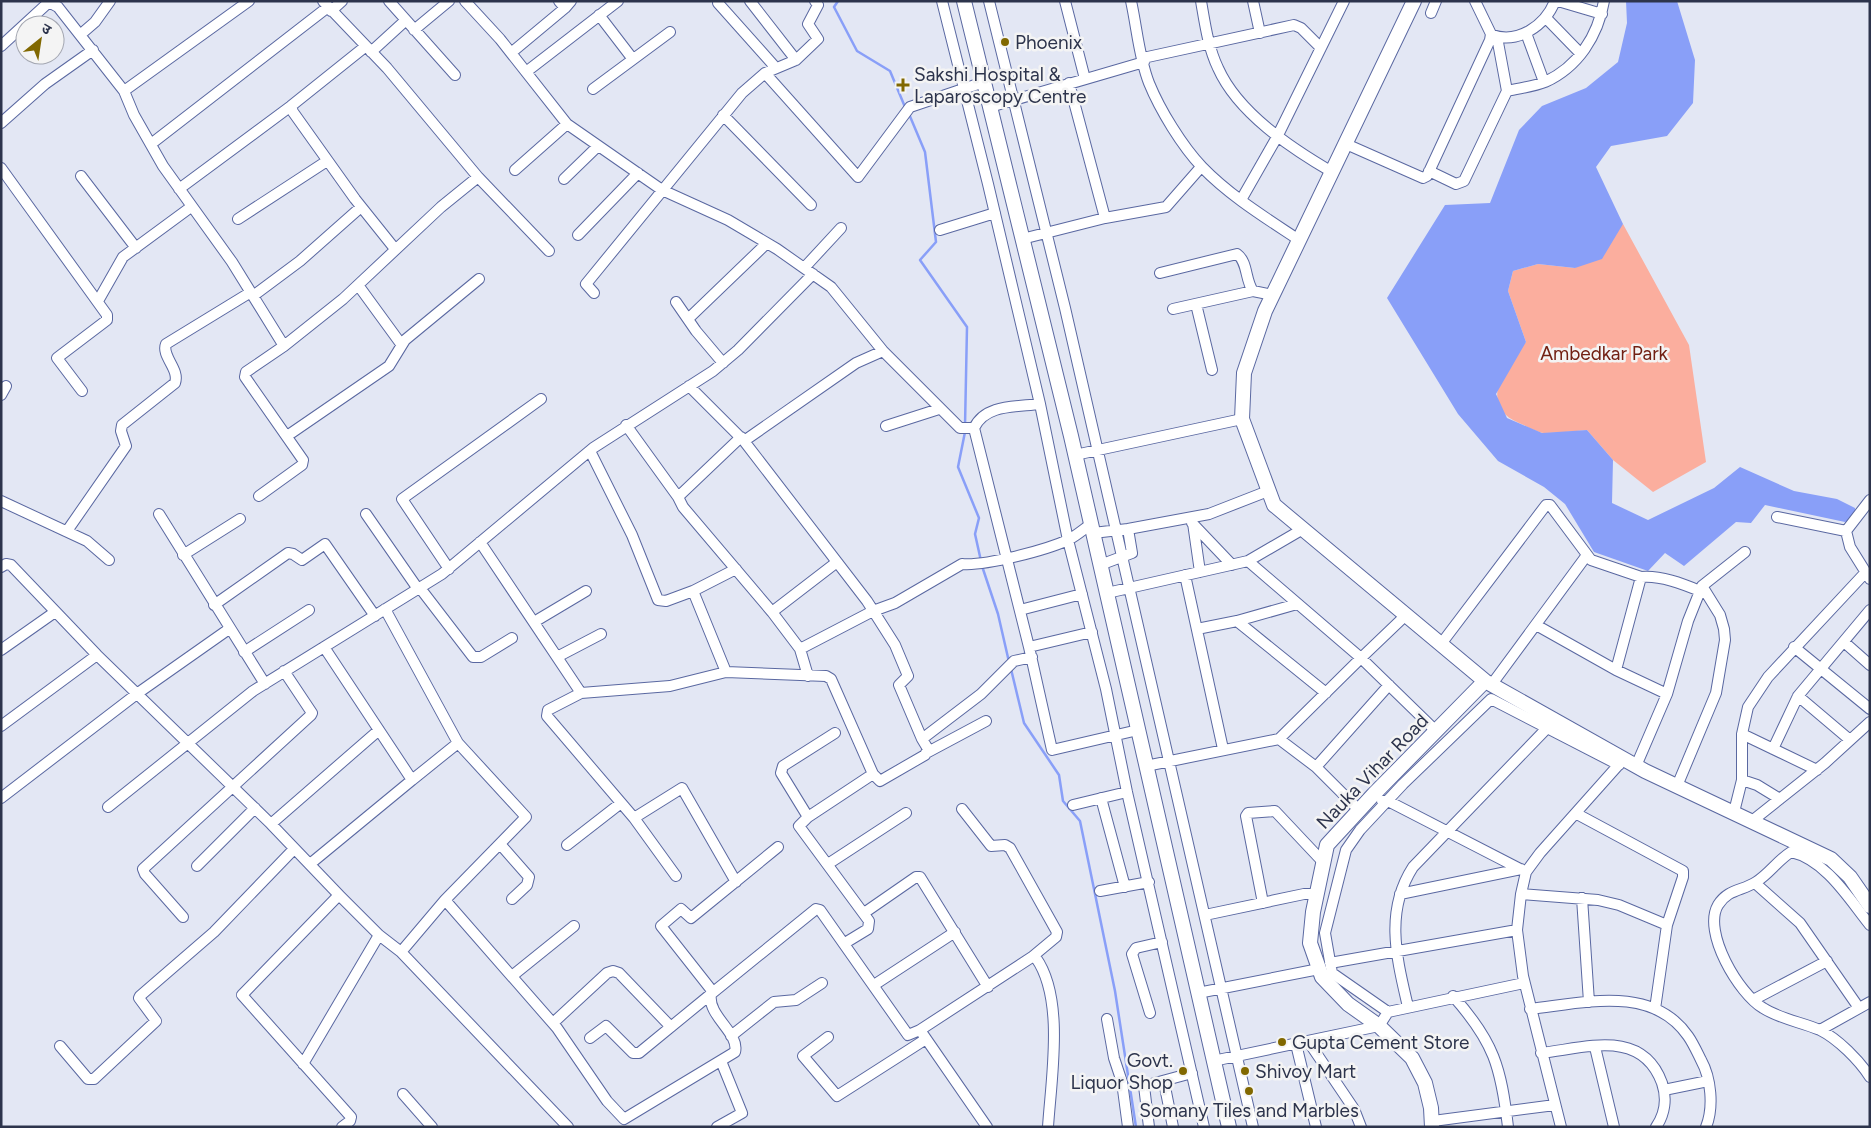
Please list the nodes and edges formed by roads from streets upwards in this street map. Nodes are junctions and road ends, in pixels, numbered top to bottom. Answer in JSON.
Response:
{"nodes":[{"id":1,"x":110,"y":1,"type":"edge"},
{"id":2,"x":249,"y":1,"type":"edge"},
{"id":3,"x":342,"y":1,"type":"edge"},
{"id":4,"x":389,"y":1,"type":"edge"},
{"id":5,"x":449,"y":1,"type":"edge"},
{"id":6,"x":465,"y":1,"type":"edge"},
{"id":7,"x":618,"y":1,"type":"edge"},
{"id":8,"x":750,"y":1,"type":"edge"},
{"id":9,"x":814,"y":1,"type":"edge"},
{"id":10,"x":942,"y":1,"type":"edge"},
{"id":11,"x":964,"y":1,"type":"edge"},
{"id":12,"x":989,"y":1,"type":"edge"},
{"id":13,"x":1065,"y":1,"type":"edge"},
{"id":14,"x":1131,"y":1,"type":"edge"},
{"id":15,"x":1201,"y":1,"type":"edge"},
{"id":16,"x":1253,"y":1,"type":"edge"},
{"id":17,"x":1344,"y":1,"type":"edge"},
{"id":18,"x":1414,"y":1,"type":"edge"},
{"id":19,"x":1436,"y":1,"type":"edge"},
{"id":20,"x":1475,"y":1,"type":"edge"},
{"id":21,"x":1556,"y":1,"type":"edge"},
{"id":22,"x":1604,"y":1,"type":"edge"},
{"id":23,"x":48,"y":2,"type":"edge"},
{"id":24,"x":718,"y":3,"type":"dead end"},
{"id":25,"x":565,"y":4,"type":"edge"},
{"id":26,"x":327,"y":6,"type":"edge"},
{"id":27,"x":1431,"y":13,"type":"dead end"},
{"id":28,"x":1602,"y":14,"type":"junction"},
{"id":29,"x":599,"y":15,"type":"junction"},
{"id":30,"x":1546,"y":18,"type":"junction"},
{"id":31,"x":406,"y":20,"type":"junction"},
{"id":32,"x":414,"y":30,"type":"junction"},
{"id":33,"x":670,"y":32,"type":"dead end"},
{"id":34,"x":1526,"y":32,"type":"junction"},
{"id":35,"x":1260,"y":33,"type":"junction"},
{"id":36,"x":80,"y":35,"type":"junction"},
{"id":37,"x":1494,"y":36,"type":"junction"},
{"id":38,"x":1209,"y":44,"type":"junction"},
{"id":39,"x":1,"y":46,"type":"edge"},
{"id":40,"x":1321,"y":48,"type":"junction"},
{"id":41,"x":368,"y":49,"type":"junction"},
{"id":42,"x":92,"y":50,"type":"junction"},
{"id":43,"x":511,"y":53,"type":"junction"},
{"id":44,"x":1581,"y":54,"type":"junction"},
{"id":45,"x":632,"y":58,"type":"junction"},
{"id":46,"x":796,"y":60,"type":"junction"},
{"id":47,"x":1144,"y":60,"type":"junction"},
{"id":48,"x":776,"y":68,"type":"junction"},
{"id":49,"x":526,"y":72,"type":"junction"},
{"id":50,"x":765,"y":73,"type":"junction"},
{"id":51,"x":455,"y":75,"type":"dead end"},
{"id":52,"x":1085,"y":79,"type":"junction"},
{"id":53,"x":984,"y":82,"type":"junction"},
{"id":54,"x":1544,"y":82,"type":"junction"},
{"id":55,"x":1069,"y":83,"type":"junction"},
{"id":56,"x":964,"y":88,"type":"junction"},
{"id":57,"x":593,"y":89,"type":"dead end"},
{"id":58,"x":1507,"y":91,"type":"junction"},
{"id":59,"x":124,"y":92,"type":"junction"},
{"id":60,"x":1014,"y":99,"type":"junction"},
{"id":61,"x":291,"y":106,"type":"junction"},
{"id":62,"x":990,"y":107,"type":"junction"},
{"id":63,"x":723,"y":115,"type":"junction"},
{"id":64,"x":1,"y":123,"type":"edge"},
{"id":65,"x":567,"y":124,"type":"junction"},
{"id":66,"x":1277,"y":137,"type":"junction"},
{"id":67,"x":151,"y":144,"type":"junction"},
{"id":68,"x":1346,"y":144,"type":"junction"},
{"id":69,"x":597,"y":147,"type":"junction"},
{"id":70,"x":327,"y":161,"type":"junction"},
{"id":71,"x":1201,"y":167,"type":"junction"},
{"id":72,"x":1,"y":168,"type":"edge"},
{"id":73,"x":515,"y":170,"type":"dead end"},
{"id":74,"x":1429,"y":171,"type":"junction"},
{"id":75,"x":1332,"y":172,"type":"junction"},
{"id":76,"x":638,"y":173,"type":"junction"},
{"id":77,"x":81,"y":176,"type":"dead end"},
{"id":78,"x":478,"y":177,"type":"junction"},
{"id":79,"x":564,"y":179,"type":"dead end"},
{"id":80,"x":179,"y":189,"type":"junction"},
{"id":81,"x":662,"y":190,"type":"junction"},
{"id":82,"x":1241,"y":200,"type":"junction"},
{"id":83,"x":811,"y":204,"type":"dead end"},
{"id":84,"x":191,"y":206,"type":"junction"},
{"id":85,"x":361,"y":207,"type":"junction"},
{"id":86,"x":995,"y":213,"type":"junction"},
{"id":87,"x":1105,"y":218,"type":"junction"},
{"id":88,"x":238,"y":219,"type":"dead end"},
{"id":89,"x":841,"y":228,"type":"dead end"},
{"id":90,"x":940,"y":230,"type":"dead end"},
{"id":91,"x":1046,"y":233,"type":"junction"},
{"id":92,"x":578,"y":235,"type":"dead end"},
{"id":93,"x":1022,"y":239,"type":"junction"},
{"id":94,"x":1300,"y":240,"type":"junction"},
{"id":95,"x":767,"y":243,"type":"junction"},
{"id":96,"x":136,"y":248,"type":"junction"},
{"id":97,"x":394,"y":249,"type":"junction"},
{"id":98,"x":549,"y":251,"type":"dead end"},
{"id":99,"x":808,"y":271,"type":"junction"},
{"id":100,"x":1160,"y":273,"type":"dead end"},
{"id":101,"x":479,"y":279,"type":"dead end"},
{"id":102,"x":358,"y":285,"type":"junction"},
{"id":103,"x":1253,"y":290,"type":"junction"},
{"id":104,"x":594,"y":292,"type":"dead end"},
{"id":105,"x":252,"y":294,"type":"junction"},
{"id":106,"x":1274,"y":294,"type":"junction"},
{"id":107,"x":98,"y":302,"type":"junction"},
{"id":108,"x":676,"y":302,"type":"dead end"},
{"id":109,"x":1196,"y":304,"type":"junction"},
{"id":110,"x":1173,"y":309,"type":"dead end"},
{"id":111,"x":688,"y":319,"type":"junction"},
{"id":112,"x":401,"y":344,"type":"junction"},
{"id":113,"x":284,"y":346,"type":"junction"},
{"id":114,"x":882,"y":351,"type":"junction"},
{"id":115,"x":723,"y":362,"type":"junction"},
{"id":116,"x":1212,"y":370,"type":"dead end"},
{"id":117,"x":689,"y":386,"type":"junction"},
{"id":118,"x":82,"y":391,"type":"dead end"},
{"id":119,"x":541,"y":399,"type":"dead end"},
{"id":120,"x":1040,"y":404,"type":"junction"},
{"id":121,"x":939,"y":409,"type":"junction"},
{"id":122,"x":1242,"y":419,"type":"junction"},
{"id":123,"x":626,"y":425,"type":"junction"},
{"id":124,"x":886,"y":426,"type":"dead end"},
{"id":125,"x":968,"y":428,"type":"junction"},
{"id":126,"x":287,"y":436,"type":"junction"},
{"id":127,"x":742,"y":439,"type":"junction"},
{"id":128,"x":590,"y":450,"type":"junction"},
{"id":129,"x":1098,"y":450,"type":"junction"},
{"id":130,"x":1075,"y":455,"type":"junction"},
{"id":131,"x":1268,"y":491,"type":"junction"},
{"id":132,"x":259,"y":496,"type":"dead end"},
{"id":133,"x":678,"y":497,"type":"junction"},
{"id":134,"x":1870,"y":500,"type":"edge"},
{"id":135,"x":1,"y":501,"type":"edge"},
{"id":136,"x":159,"y":514,"type":"dead end"},
{"id":137,"x":366,"y":514,"type":"dead end"},
{"id":138,"x":1777,"y":517,"type":"dead end"},
{"id":139,"x":240,"y":519,"type":"dead end"},
{"id":140,"x":1192,"y":520,"type":"junction"},
{"id":141,"x":1092,"y":529,"type":"junction"},
{"id":142,"x":1116,"y":529,"type":"junction"},
{"id":143,"x":1128,"y":529,"type":"junction"},
{"id":144,"x":1303,"y":529,"type":"junction"},
{"id":145,"x":67,"y":531,"type":"junction"},
{"id":146,"x":1846,"y":531,"type":"junction"},
{"id":147,"x":1068,"y":540,"type":"junction"},
{"id":148,"x":480,"y":542,"type":"junction"},
{"id":149,"x":1745,"y":552,"type":"dead end"},
{"id":150,"x":183,"y":555,"type":"junction"},
{"id":151,"x":1587,"y":555,"type":"junction"},
{"id":152,"x":1122,"y":556,"type":"junction"},
{"id":153,"x":1,"y":557,"type":"edge"},
{"id":154,"x":1008,"y":558,"type":"junction"},
{"id":155,"x":109,"y":560,"type":"dead end"},
{"id":156,"x":1248,"y":561,"type":"junction"},
{"id":157,"x":837,"y":562,"type":"junction"},
{"id":158,"x":1232,"y":564,"type":"junction"},
{"id":159,"x":1100,"y":565,"type":"junction"},
{"id":160,"x":5,"y":566,"type":"edge"},
{"id":161,"x":449,"y":569,"type":"junction"},
{"id":162,"x":736,"y":569,"type":"junction"},
{"id":163,"x":1200,"y":572,"type":"junction"},
{"id":164,"x":1185,"y":575,"type":"junction"},
{"id":165,"x":1868,"y":576,"type":"edge"},
{"id":166,"x":1641,"y":577,"type":"junction"},
{"id":167,"x":1130,"y":587,"type":"junction"},
{"id":168,"x":419,"y":588,"type":"junction"},
{"id":169,"x":1701,"y":589,"type":"junction"},
{"id":170,"x":693,"y":590,"type":"junction"},
{"id":171,"x":586,"y":591,"type":"dead end"},
{"id":172,"x":1107,"y":593,"type":"junction"},
{"id":173,"x":1082,"y":594,"type":"junction"},
{"id":174,"x":214,"y":604,"type":"junction"},
{"id":175,"x":1297,"y":604,"type":"junction"},
{"id":176,"x":385,"y":609,"type":"junction"},
{"id":177,"x":309,"y":610,"type":"dead end"},
{"id":178,"x":1020,"y":610,"type":"junction"},
{"id":179,"x":1870,"y":610,"type":"edge"},
{"id":180,"x":873,"y":611,"type":"junction"},
{"id":181,"x":55,"y":612,"type":"junction"},
{"id":182,"x":772,"y":612,"type":"junction"},
{"id":183,"x":1406,"y":614,"type":"junction"},
{"id":184,"x":375,"y":616,"type":"junction"},
{"id":185,"x":1237,"y":621,"type":"junction"},
{"id":186,"x":534,"y":622,"type":"junction"},
{"id":187,"x":1536,"y":624,"type":"junction"},
{"id":188,"x":229,"y":629,"type":"junction"},
{"id":189,"x":1197,"y":629,"type":"junction"},
{"id":190,"x":1092,"y":632,"type":"junction"},
{"id":191,"x":601,"y":634,"type":"dead end"},
{"id":192,"x":512,"y":638,"type":"dead end"},
{"id":193,"x":1844,"y":642,"type":"junction"},
{"id":194,"x":1441,"y":644,"type":"junction"},
{"id":195,"x":324,"y":647,"type":"junction"},
{"id":196,"x":1794,"y":647,"type":"junction"},
{"id":197,"x":800,"y":649,"type":"junction"},
{"id":198,"x":1,"y":650,"type":"edge"},
{"id":199,"x":244,"y":652,"type":"junction"},
{"id":200,"x":1031,"y":652,"type":"junction"},
{"id":201,"x":96,"y":655,"type":"junction"},
{"id":202,"x":557,"y":657,"type":"junction"},
{"id":203,"x":1361,"y":658,"type":"junction"},
{"id":204,"x":1870,"y":664,"type":"edge"},
{"id":205,"x":1821,"y":669,"type":"junction"},
{"id":206,"x":1616,"y":670,"type":"junction"},
{"id":207,"x":284,"y":671,"type":"junction"},
{"id":208,"x":726,"y":672,"type":"junction"},
{"id":209,"x":808,"y":676,"type":"junction"},
{"id":210,"x":1488,"y":683,"type":"junction"},
{"id":211,"x":265,"y":684,"type":"junction"},
{"id":212,"x":1389,"y":685,"type":"junction"},
{"id":213,"x":138,"y":693,"type":"junction"},
{"id":214,"x":581,"y":693,"type":"junction"},
{"id":215,"x":1326,"y":693,"type":"junction"},
{"id":216,"x":1667,"y":694,"type":"junction"},
{"id":217,"x":1798,"y":696,"type":"junction"},
{"id":218,"x":1870,"y":709,"type":"edge"},
{"id":219,"x":986,"y":721,"type":"dead end"},
{"id":220,"x":1870,"y":722,"type":"edge"},
{"id":221,"x":1551,"y":724,"type":"junction"},
{"id":222,"x":1,"y":726,"type":"edge"},
{"id":223,"x":379,"y":730,"type":"junction"},
{"id":224,"x":1138,"y":730,"type":"junction"},
{"id":225,"x":1436,"y":730,"type":"junction"},
{"id":226,"x":835,"y":733,"type":"dead end"},
{"id":227,"x":1742,"y":734,"type":"junction"},
{"id":228,"x":1115,"y":735,"type":"junction"},
{"id":229,"x":922,"y":739,"type":"junction"},
{"id":230,"x":1279,"y":739,"type":"junction"},
{"id":231,"x":1850,"y":740,"type":"junction"},
{"id":232,"x":188,"y":741,"type":"junction"},
{"id":233,"x":458,"y":743,"type":"junction"},
{"id":234,"x":1223,"y":749,"type":"junction"},
{"id":235,"x":1773,"y":749,"type":"junction"},
{"id":236,"x":928,"y":752,"type":"junction"},
{"id":237,"x":1170,"y":761,"type":"junction"},
{"id":238,"x":1626,"y":763,"type":"junction"},
{"id":239,"x":1146,"y":766,"type":"junction"},
{"id":240,"x":1316,"y":767,"type":"junction"},
{"id":241,"x":1817,"y":770,"type":"junction"},
{"id":242,"x":874,"y":774,"type":"junction"},
{"id":243,"x":412,"y":780,"type":"junction"},
{"id":244,"x":1742,"y":780,"type":"junction"},
{"id":245,"x":232,"y":786,"type":"junction"},
{"id":246,"x":1677,"y":786,"type":"junction"},
{"id":247,"x":1127,"y":792,"type":"junction"},
{"id":248,"x":1,"y":798,"type":"edge"},
{"id":249,"x":1102,"y":798,"type":"junction"},
{"id":250,"x":1780,"y":799,"type":"junction"},
{"id":251,"x":1388,"y":800,"type":"junction"},
{"id":252,"x":621,"y":803,"type":"junction"},
{"id":253,"x":1072,"y":805,"type":"dead end"},
{"id":254,"x":108,"y":806,"type":"dead end"},
{"id":255,"x":1362,"y":807,"type":"junction"},
{"id":256,"x":255,"y":808,"type":"junction"},
{"id":257,"x":962,"y":809,"type":"dead end"},
{"id":258,"x":906,"y":812,"type":"dead end"},
{"id":259,"x":1734,"y":812,"type":"junction"},
{"id":260,"x":1577,"y":814,"type":"junction"},
{"id":261,"x":808,"y":817,"type":"junction"},
{"id":262,"x":634,"y":818,"type":"junction"},
{"id":263,"x":1752,"y":821,"type":"junction"},
{"id":264,"x":271,"y":824,"type":"junction"},
{"id":265,"x":1448,"y":831,"type":"junction"},
{"id":266,"x":500,"y":844,"type":"junction"},
{"id":267,"x":1327,"y":845,"type":"junction"},
{"id":268,"x":567,"y":846,"type":"dead end"},
{"id":269,"x":778,"y":847,"type":"dead end"},
{"id":270,"x":294,"y":849,"type":"junction"},
{"id":271,"x":1346,"y":850,"type":"junction"},
{"id":272,"x":1323,"y":862,"type":"junction"},
{"id":273,"x":310,"y":864,"type":"junction"},
{"id":274,"x":828,"y":864,"type":"junction"},
{"id":275,"x":197,"y":866,"type":"dead end"},
{"id":276,"x":1523,"y":871,"type":"junction"},
{"id":277,"x":676,"y":876,"type":"dead end"},
{"id":278,"x":736,"y":882,"type":"junction"},
{"id":279,"x":1149,"y":882,"type":"junction"},
{"id":280,"x":1755,"y":883,"type":"junction"},
{"id":281,"x":1125,"y":886,"type":"junction"},
{"id":282,"x":1100,"y":891,"type":"dead end"},
{"id":283,"x":1317,"y":894,"type":"junction"},
{"id":284,"x":1400,"y":894,"type":"junction"},
{"id":285,"x":1521,"y":894,"type":"junction"},
{"id":286,"x":339,"y":895,"type":"junction"},
{"id":287,"x":512,"y":898,"type":"dead end"},
{"id":288,"x":1582,"y":898,"type":"junction"},
{"id":289,"x":445,"y":900,"type":"junction"},
{"id":290,"x":1263,"y":903,"type":"junction"},
{"id":291,"x":1870,"y":906,"type":"edge"},
{"id":292,"x":864,"y":913,"type":"junction"},
{"id":293,"x":1205,"y":915,"type":"junction"},
{"id":294,"x":183,"y":916,"type":"dead end"},
{"id":295,"x":1667,"y":925,"type":"junction"},
{"id":296,"x":1870,"y":925,"type":"edge"},
{"id":297,"x":574,"y":926,"type":"dead end"},
{"id":298,"x":1517,"y":930,"type":"junction"},
{"id":299,"x":955,"y":932,"type":"junction"},
{"id":300,"x":379,"y":935,"type":"junction"},
{"id":301,"x":1162,"y":942,"type":"junction"},
{"id":302,"x":845,"y":943,"type":"junction"},
{"id":303,"x":1398,"y":951,"type":"junction"},
{"id":304,"x":401,"y":952,"type":"junction"},
{"id":305,"x":1032,"y":957,"type":"junction"},
{"id":306,"x":1827,"y":961,"type":"junction"},
{"id":307,"x":1325,"y":966,"type":"junction"},
{"id":308,"x":512,"y":976,"type":"junction"},
{"id":309,"x":822,"y":983,"type":"dead end"},
{"id":310,"x":1524,"y":983,"type":"junction"},
{"id":311,"x":874,"y":985,"type":"junction"},
{"id":312,"x":988,"y":987,"type":"junction"},
{"id":313,"x":1222,"y":989,"type":"junction"},
{"id":314,"x":712,"y":993,"type":"junction"},
{"id":315,"x":1198,"y":993,"type":"junction"},
{"id":316,"x":1453,"y":996,"type":"junction"},
{"id":317,"x":1753,"y":1000,"type":"junction"},
{"id":318,"x":1590,"y":1002,"type":"junction"},
{"id":319,"x":1870,"y":1002,"type":"edge"},
{"id":320,"x":1408,"y":1008,"type":"junction"},
{"id":321,"x":1859,"y":1008,"type":"junction"},
{"id":322,"x":1530,"y":1009,"type":"junction"},
{"id":323,"x":1655,"y":1009,"type":"junction"},
{"id":324,"x":1388,"y":1012,"type":"junction"},
{"id":325,"x":1150,"y":1013,"type":"dead end"},
{"id":326,"x":1107,"y":1019,"type":"dead end"},
{"id":327,"x":553,"y":1023,"type":"junction"},
{"id":328,"x":1378,"y":1026,"type":"junction"},
{"id":329,"x":671,"y":1027,"type":"junction"},
{"id":330,"x":1820,"y":1030,"type":"junction"},
{"id":331,"x":923,"y":1034,"type":"junction"},
{"id":332,"x":731,"y":1036,"type":"junction"},
{"id":333,"x":828,"y":1037,"type":"dead end"},
{"id":334,"x":590,"y":1038,"type":"dead end"},
{"id":335,"x":1308,"y":1041,"type":"junction"},
{"id":336,"x":1296,"y":1044,"type":"junction"},
{"id":337,"x":60,"y":1046,"type":"dead end"},
{"id":338,"x":1595,"y":1047,"type":"junction"},
{"id":339,"x":1541,"y":1053,"type":"junction"},
{"id":340,"x":1237,"y":1057,"type":"junction"},
{"id":341,"x":720,"y":1061,"type":"junction"},
{"id":342,"x":1213,"y":1061,"type":"junction"},
{"id":343,"x":303,"y":1064,"type":"junction"},
{"id":344,"x":1192,"y":1073,"type":"junction"},
{"id":345,"x":1869,"y":1073,"type":"edge"},
{"id":346,"x":1708,"y":1081,"type":"junction"},
{"id":347,"x":1164,"y":1082,"type":"junction"},
{"id":348,"x":1664,"y":1090,"type":"junction"},
{"id":349,"x":403,"y":1094,"type":"dead end"},
{"id":350,"x":1555,"y":1105,"type":"junction"},
{"id":351,"x":1506,"y":1112,"type":"junction"},
{"id":352,"x":627,"y":1123,"type":"edge"},
{"id":353,"x":729,"y":1124,"type":"edge"},
{"id":354,"x":1432,"y":1124,"type":"edge"},
{"id":355,"x":342,"y":1127,"type":"edge"},
{"id":356,"x":432,"y":1127,"type":"edge"},
{"id":357,"x":568,"y":1127,"type":"edge"},
{"id":358,"x":717,"y":1127,"type":"edge"},
{"id":359,"x":987,"y":1127,"type":"edge"},
{"id":360,"x":1048,"y":1127,"type":"edge"},
{"id":361,"x":1128,"y":1127,"type":"edge"},
{"id":362,"x":1148,"y":1127,"type":"edge"},
{"id":363,"x":1173,"y":1127,"type":"edge"},
{"id":364,"x":1204,"y":1127,"type":"edge"},
{"id":365,"x":1229,"y":1127,"type":"edge"},
{"id":366,"x":1253,"y":1127,"type":"edge"},
{"id":367,"x":1316,"y":1127,"type":"edge"},
{"id":368,"x":1361,"y":1127,"type":"edge"},
{"id":369,"x":1508,"y":1127,"type":"edge"},
{"id":370,"x":1561,"y":1127,"type":"edge"},
{"id":371,"x":1614,"y":1127,"type":"edge"},
{"id":372,"x":1656,"y":1127,"type":"edge"},
{"id":373,"x":1706,"y":1127,"type":"edge"}],
"edges":[{"from":1,"to":36,"type":"street"},
{"from":2,"to":59,"type":"street"},
{"from":3,"to":26,"type":"street"},
{"from":4,"to":31,"type":"street"},
{"from":5,"to":32,"type":"street"},
{"from":6,"to":43,"type":"street"},
{"from":7,"to":29,"type":"street"},
{"from":8,"to":46,"type":"street"},
{"from":9,"to":46,"type":"street"},
{"from":10,"to":56,"type":"street"},
{"from":11,"to":53,"type":"street"},
{"from":12,"to":60,"type":"street"},
{"from":13,"to":52,"type":"street"},
{"from":14,"to":47,"type":"street"},
{"from":15,"to":38,"type":"street"},
{"from":16,"to":35,"type":"street"},
{"from":17,"to":40,"type":"street"},
{"from":18,"to":68,"type":"street"},
{"from":19,"to":27,"type":"street"},
{"from":20,"to":37,"type":"street"},
{"from":21,"to":28,"type":"street"},
{"from":21,"to":30,"type":"street"},
{"from":22,"to":28,"type":"street"},
{"from":23,"to":36,"type":"street"},
{"from":23,"to":39,"type":"street"},
{"from":24,"to":48,"type":"street"},
{"from":25,"to":43,"type":"street"},
{"from":26,"to":41,"type":"street"},
{"from":26,"to":67,"type":"street"},
{"from":28,"to":44,"type":"street"},
{"from":29,"to":45,"type":"street"},
{"from":29,"to":49,"type":"street"},
{"from":30,"to":34,"type":"street"},
{"from":30,"to":44,"type":"street"},
{"from":31,"to":32,"type":"street"},
{"from":31,"to":41,"type":"street"},
{"from":32,"to":51,"type":"street"},
{"from":33,"to":45,"type":"street"},
{"from":34,"to":37,"type":"street"},
{"from":34,"to":54,"type":"street"},
{"from":35,"to":38,"type":"street"},
{"from":35,"to":40,"type":"street"},
{"from":36,"to":42,"type":"street"},
{"from":37,"to":58,"type":"street"},
{"from":37,"to":74,"type":"street"},
{"from":38,"to":47,"type":"street"},
{"from":38,"to":66,"type":"street"},
{"from":40,"to":66,"type":"street"},
{"from":41,"to":61,"type":"street"},
{"from":41,"to":78,"type":"street"},
{"from":42,"to":59,"type":"street"},
{"from":42,"to":64,"type":"street"},
{"from":43,"to":49,"type":"street"},
{"from":44,"to":54,"type":"street"},
{"from":45,"to":57,"type":"street"},
{"from":46,"to":48,"type":"street"},
{"from":47,"to":52,"type":"street"},
{"from":47,"to":71,"type":"street"},
{"from":48,"to":50,"type":"street"},
{"from":49,"to":65,"type":"street"},
{"from":50,"to":56,"type":"street"},
{"from":50,"to":63,"type":"street"},
{"from":52,"to":55,"type":"street"},
{"from":53,"to":56,"type":"street"},
{"from":53,"to":62,"type":"street"},
{"from":54,"to":58,"type":"street"},
{"from":55,"to":60,"type":"street"},
{"from":55,"to":87,"type":"street"},
{"from":56,"to":86,"type":"street"},
{"from":58,"to":74,"type":"street"},
{"from":59,"to":67,"type":"street"},
{"from":60,"to":62,"type":"street"},
{"from":60,"to":91,"type":"street"},
{"from":61,"to":70,"type":"street"},
{"from":61,"to":80,"type":"street"},
{"from":62,"to":93,"type":"street"},
{"from":63,"to":81,"type":"street"},
{"from":63,"to":83,"type":"street"},
{"from":65,"to":69,"type":"street"},
{"from":65,"to":73,"type":"street"},
{"from":66,"to":75,"type":"street"},
{"from":66,"to":82,"type":"street"},
{"from":67,"to":80,"type":"street"},
{"from":68,"to":74,"type":"street"},
{"from":68,"to":75,"type":"street"},
{"from":69,"to":76,"type":"street"},
{"from":69,"to":79,"type":"street"},
{"from":70,"to":85,"type":"street"},
{"from":70,"to":88,"type":"street"},
{"from":71,"to":82,"type":"street"},
{"from":71,"to":87,"type":"street"},
{"from":72,"to":107,"type":"street"},
{"from":75,"to":94,"type":"street"},
{"from":76,"to":81,"type":"street"},
{"from":76,"to":92,"type":"street"},
{"from":77,"to":96,"type":"street"},
{"from":78,"to":97,"type":"street"},
{"from":78,"to":98,"type":"street"},
{"from":80,"to":84,"type":"street"},
{"from":81,"to":95,"type":"street"},
{"from":81,"to":104,"type":"street"},
{"from":82,"to":94,"type":"street"},
{"from":84,"to":96,"type":"street"},
{"from":84,"to":105,"type":"street"},
{"from":85,"to":97,"type":"street"},
{"from":85,"to":105,"type":"street"},
{"from":86,"to":90,"type":"street"},
{"from":86,"to":120,"type":"street"},
{"from":87,"to":91,"type":"street"},
{"from":89,"to":99,"type":"street"},
{"from":91,"to":93,"type":"street"},
{"from":91,"to":129,"type":"street"},
{"from":93,"to":130,"type":"street"},
{"from":94,"to":106,"type":"street"},
{"from":95,"to":99,"type":"street"},
{"from":95,"to":111,"type":"street"},
{"from":96,"to":107,"type":"street"},
{"from":97,"to":102,"type":"street"},
{"from":99,"to":114,"type":"street"},
{"from":99,"to":115,"type":"street"},
{"from":100,"to":103,"type":"street"},
{"from":101,"to":112,"type":"street"},
{"from":102,"to":112,"type":"street"},
{"from":102,"to":113,"type":"street"},
{"from":103,"to":106,"type":"street"},
{"from":103,"to":109,"type":"street"},
{"from":105,"to":113,"type":"street"},
{"from":105,"to":145,"type":"street"},
{"from":106,"to":122,"type":"street"},
{"from":107,"to":118,"type":"street"},
{"from":108,"to":111,"type":"street"},
{"from":109,"to":110,"type":"street"},
{"from":109,"to":116,"type":"street"},
{"from":111,"to":115,"type":"street"},
{"from":112,"to":126,"type":"street"},
{"from":113,"to":126,"type":"street"},
{"from":114,"to":121,"type":"street"},
{"from":114,"to":127,"type":"street"},
{"from":115,"to":117,"type":"street"},
{"from":117,"to":123,"type":"street"},
{"from":117,"to":127,"type":"street"},
{"from":119,"to":161,"type":"street"},
{"from":120,"to":125,"type":"street"},
{"from":120,"to":147,"type":"street"},
{"from":121,"to":124,"type":"street"},
{"from":121,"to":125,"type":"street"},
{"from":122,"to":129,"type":"street"},
{"from":122,"to":131,"type":"street"},
{"from":123,"to":128,"type":"street"},
{"from":123,"to":133,"type":"street"},
{"from":125,"to":154,"type":"street"},
{"from":126,"to":132,"type":"street"},
{"from":127,"to":133,"type":"street"},
{"from":127,"to":157,"type":"street"},
{"from":128,"to":148,"type":"street"},
{"from":128,"to":170,"type":"street"},
{"from":129,"to":130,"type":"street"},
{"from":129,"to":142,"type":"street"},
{"from":130,"to":141,"type":"street"},
{"from":131,"to":140,"type":"street"},
{"from":131,"to":144,"type":"street"},
{"from":133,"to":162,"type":"street"},
{"from":134,"to":146,"type":"street"},
{"from":135,"to":145,"type":"street"},
{"from":136,"to":150,"type":"street"},
{"from":137,"to":168,"type":"street"},
{"from":138,"to":146,"type":"street"},
{"from":139,"to":150,"type":"street"},
{"from":140,"to":143,"type":"street"},
{"from":140,"to":158,"type":"street"},
{"from":140,"to":163,"type":"street"},
{"from":141,"to":142,"type":"street"},
{"from":141,"to":147,"type":"street"},
{"from":141,"to":159,"type":"street"},
{"from":142,"to":143,"type":"street"},
{"from":142,"to":152,"type":"street"},
{"from":143,"to":152,"type":"street"},
{"from":144,"to":156,"type":"street"},
{"from":144,"to":183,"type":"street"},
{"from":145,"to":155,"type":"street"},
{"from":146,"to":165,"type":"street"},
{"from":147,"to":154,"type":"street"},
{"from":147,"to":173,"type":"street"},
{"from":148,"to":161,"type":"street"},
{"from":148,"to":186,"type":"street"},
{"from":149,"to":169,"type":"street"},
{"from":150,"to":174,"type":"street"},
{"from":151,"to":166,"type":"street"},
{"from":151,"to":187,"type":"street"},
{"from":151,"to":194,"type":"street"},
{"from":152,"to":159,"type":"street"},
{"from":152,"to":167,"type":"street"},
{"from":153,"to":160,"type":"street"},
{"from":154,"to":178,"type":"street"},
{"from":154,"to":180,"type":"street"},
{"from":156,"to":158,"type":"street"},
{"from":156,"to":175,"type":"street"},
{"from":157,"to":180,"type":"street"},
{"from":157,"to":182,"type":"street"},
{"from":158,"to":163,"type":"street"},
{"from":159,"to":172,"type":"street"},
{"from":160,"to":181,"type":"street"},
{"from":161,"to":168,"type":"street"},
{"from":162,"to":170,"type":"street"},
{"from":162,"to":182,"type":"street"},
{"from":163,"to":164,"type":"street"},
{"from":164,"to":167,"type":"street"},
{"from":164,"to":189,"type":"street"},
{"from":165,"to":196,"type":"street"},
{"from":166,"to":169,"type":"street"},
{"from":166,"to":206,"type":"street"},
{"from":167,"to":172,"type":"street"},
{"from":167,"to":237,"type":"street"},
{"from":168,"to":176,"type":"street"},
{"from":168,"to":192,"type":"street"},
{"from":169,"to":216,"type":"street"},
{"from":169,"to":246,"type":"street"},
{"from":170,"to":208,"type":"street"},
{"from":171,"to":186,"type":"street"},
{"from":172,"to":224,"type":"street"},
{"from":173,"to":178,"type":"street"},
{"from":173,"to":190,"type":"street"},
{"from":174,"to":184,"type":"street"},
{"from":174,"to":188,"type":"street"},
{"from":175,"to":185,"type":"street"},
{"from":175,"to":203,"type":"street"},
{"from":176,"to":184,"type":"street"},
{"from":176,"to":233,"type":"street"},
{"from":177,"to":199,"type":"street"},
{"from":178,"to":200,"type":"street"},
{"from":179,"to":193,"type":"street"},
{"from":180,"to":197,"type":"street"},
{"from":180,"to":229,"type":"street"},
{"from":181,"to":198,"type":"street"},
{"from":181,"to":201,"type":"street"},
{"from":182,"to":197,"type":"street"},
{"from":183,"to":194,"type":"street"},
{"from":183,"to":203,"type":"street"},
{"from":184,"to":195,"type":"street"},
{"from":185,"to":189,"type":"street"},
{"from":185,"to":215,"type":"street"},
{"from":186,"to":202,"type":"street"},
{"from":187,"to":206,"type":"street"},
{"from":187,"to":210,"type":"street"},
{"from":188,"to":199,"type":"street"},
{"from":188,"to":213,"type":"street"},
{"from":189,"to":234,"type":"street"},
{"from":190,"to":200,"type":"street"},
{"from":190,"to":228,"type":"street"},
{"from":191,"to":202,"type":"street"},
{"from":193,"to":204,"type":"street"},
{"from":193,"to":205,"type":"street"},
{"from":194,"to":210,"type":"street"},
{"from":195,"to":207,"type":"street"},
{"from":195,"to":223,"type":"street"},
{"from":196,"to":205,"type":"street"},
{"from":196,"to":227,"type":"street"},
{"from":197,"to":209,"type":"street"},
{"from":199,"to":211,"type":"street"},
{"from":200,"to":228,"type":"street"},
{"from":200,"to":229,"type":"street"},
{"from":201,"to":213,"type":"street"},
{"from":201,"to":222,"type":"street"},
{"from":202,"to":214,"type":"street"},
{"from":203,"to":212,"type":"street"},
{"from":203,"to":215,"type":"street"},
{"from":205,"to":217,"type":"street"},
{"from":205,"to":218,"type":"street"},
{"from":206,"to":216,"type":"street"},
{"from":207,"to":211,"type":"street"},
{"from":207,"to":245,"type":"street"},
{"from":208,"to":209,"type":"street"},
{"from":208,"to":214,"type":"street"},
{"from":209,"to":242,"type":"street"},
{"from":210,"to":221,"type":"street"},
{"from":210,"to":225,"type":"street","name":"Nauka Vihar Road"},
{"from":211,"to":232,"type":"street"},
{"from":212,"to":225,"type":"street"},
{"from":212,"to":240,"type":"street"},
{"from":213,"to":232,"type":"street"},
{"from":213,"to":248,"type":"street"},
{"from":214,"to":252,"type":"street"},
{"from":215,"to":230,"type":"street"},
{"from":216,"to":238,"type":"street"},
{"from":217,"to":231,"type":"street"},
{"from":217,"to":235,"type":"street"},
{"from":219,"to":236,"type":"street"},
{"from":220,"to":231,"type":"street"},
{"from":221,"to":238,"type":"street"},
{"from":221,"to":251,"type":"street"},
{"from":221,"to":265,"type":"street"},
{"from":223,"to":243,"type":"street"},
{"from":223,"to":264,"type":"street"},
{"from":224,"to":228,"type":"street"},
{"from":224,"to":239,"type":"street"},
{"from":225,"to":255,"type":"street","name":"Nauka Vihar Road"},
{"from":226,"to":261,"type":"street"},
{"from":227,"to":235,"type":"street"},
{"from":227,"to":244,"type":"street"},
{"from":228,"to":247,"type":"street"},
{"from":229,"to":236,"type":"street"},
{"from":230,"to":234,"type":"street"},
{"from":230,"to":240,"type":"street"},
{"from":231,"to":241,"type":"street"},
{"from":232,"to":245,"type":"street"},
{"from":232,"to":254,"type":"street"},
{"from":233,"to":243,"type":"street"},
{"from":233,"to":266,"type":"street"},
{"from":234,"to":237,"type":"street"},
{"from":235,"to":241,"type":"street"},
{"from":236,"to":242,"type":"street"},
{"from":237,"to":239,"type":"street"},
{"from":237,"to":293,"type":"street"},
{"from":238,"to":246,"type":"street"},
{"from":238,"to":260,"type":"street"},
{"from":239,"to":315,"type":"street"},
{"from":240,"to":255,"type":"street"},
{"from":241,"to":250,"type":"street"},
{"from":242,"to":261,"type":"street"},
{"from":243,"to":273,"type":"street"},
{"from":244,"to":250,"type":"street"},
{"from":244,"to":259,"type":"street"},
{"from":245,"to":256,"type":"street"},
{"from":245,"to":294,"type":"street"},
{"from":246,"to":259,"type":"street"},
{"from":247,"to":249,"type":"street"},
{"from":247,"to":279,"type":"street"},
{"from":249,"to":253,"type":"street"},
{"from":249,"to":281,"type":"street"},
{"from":250,"to":263,"type":"street"},
{"from":251,"to":255,"type":"street"},
{"from":251,"to":265,"type":"street"},
{"from":251,"to":271,"type":"street"},
{"from":252,"to":262,"type":"street"},
{"from":252,"to":268,"type":"street"},
{"from":255,"to":267,"type":"street","name":"Nauka Vihar Road"},
{"from":256,"to":264,"type":"street"},
{"from":256,"to":275,"type":"street"},
{"from":257,"to":305,"type":"street"},
{"from":258,"to":274,"type":"street"},
{"from":259,"to":263,"type":"street"},
{"from":260,"to":276,"type":"street"},
{"from":260,"to":295,"type":"street"},
{"from":261,"to":274,"type":"street"},
{"from":262,"to":277,"type":"street"},
{"from":262,"to":278,"type":"street"},
{"from":263,"to":291,"type":"street"},
{"from":264,"to":270,"type":"street"},
{"from":265,"to":276,"type":"street"},
{"from":265,"to":284,"type":"street"},
{"from":266,"to":287,"type":"street"},
{"from":266,"to":289,"type":"street"},
{"from":267,"to":271,"type":"street"},
{"from":267,"to":272,"type":"street","name":"Nauka Vihar Road"},
{"from":269,"to":278,"type":"street"},
{"from":270,"to":273,"type":"street"},
{"from":270,"to":337,"type":"street"},
{"from":271,"to":307,"type":"street"},
{"from":272,"to":283,"type":"street","name":"Nauka Vihar Road"},
{"from":272,"to":290,"type":"street"},
{"from":273,"to":286,"type":"street"},
{"from":274,"to":292,"type":"street"},
{"from":276,"to":284,"type":"street"},
{"from":276,"to":285,"type":"street"},
{"from":278,"to":314,"type":"street"},
{"from":279,"to":281,"type":"street"},
{"from":279,"to":301,"type":"street"},
{"from":280,"to":296,"type":"street"},
{"from":280,"to":306,"type":"street"},
{"from":280,"to":317,"type":"street"},
{"from":281,"to":282,"type":"street"},
{"from":283,"to":290,"type":"street"},
{"from":283,"to":307,"type":"street","name":"Nauka Vihar Road"},
{"from":284,"to":303,"type":"street"},
{"from":285,"to":288,"type":"street"},
{"from":285,"to":298,"type":"street"},
{"from":286,"to":300,"type":"street"},
{"from":286,"to":343,"type":"street"},
{"from":288,"to":295,"type":"street"},
{"from":288,"to":318,"type":"street"},
{"from":289,"to":304,"type":"street"},
{"from":289,"to":308,"type":"street"},
{"from":290,"to":293,"type":"street"},
{"from":292,"to":299,"type":"street"},
{"from":292,"to":302,"type":"street"},
{"from":293,"to":313,"type":"street"},
{"from":295,"to":323,"type":"street"},
{"from":297,"to":308,"type":"street"},
{"from":298,"to":303,"type":"street"},
{"from":298,"to":310,"type":"street"},
{"from":299,"to":311,"type":"street"},
{"from":299,"to":312,"type":"street"},
{"from":300,"to":304,"type":"street"},
{"from":300,"to":343,"type":"street"},
{"from":301,"to":325,"type":"street"},
{"from":301,"to":344,"type":"street"},
{"from":302,"to":311,"type":"street"},
{"from":302,"to":314,"type":"street"},
{"from":303,"to":307,"type":"street"},
{"from":303,"to":320,"type":"street"},
{"from":304,"to":357,"type":"street"},
{"from":305,"to":312,"type":"street"},
{"from":305,"to":360,"type":"street"},
{"from":306,"to":317,"type":"street"},
{"from":306,"to":321,"type":"street"},
{"from":307,"to":313,"type":"street"},
{"from":307,"to":324,"type":"street"},
{"from":307,"to":328,"type":"street","name":"Nauka Vihar Road"},
{"from":308,"to":327,"type":"street"},
{"from":309,"to":332,"type":"street"},
{"from":310,"to":316,"type":"street"},
{"from":310,"to":322,"type":"street"},
{"from":311,"to":331,"type":"street"},
{"from":312,"to":331,"type":"street"},
{"from":313,"to":315,"type":"street"},
{"from":313,"to":340,"type":"street"},
{"from":314,"to":329,"type":"street"},
{"from":314,"to":332,"type":"street"},
{"from":315,"to":342,"type":"street"},
{"from":316,"to":320,"type":"street"},
{"from":316,"to":351,"type":"street"},
{"from":317,"to":330,"type":"street"},
{"from":318,"to":322,"type":"street"},
{"from":318,"to":323,"type":"street"},
{"from":319,"to":321,"type":"street"},
{"from":320,"to":324,"type":"street"},
{"from":321,"to":330,"type":"street"},
{"from":322,"to":339,"type":"street"},
{"from":323,"to":346,"type":"street"},
{"from":324,"to":328,"type":"street"},
{"from":326,"to":361,"type":"street"},
{"from":327,"to":329,"type":"street"},
{"from":327,"to":352,"type":"street"},
{"from":328,"to":335,"type":"street"},
{"from":328,"to":354,"type":"street","name":"Nauka Vihar Road"},
{"from":329,"to":334,"type":"street"},
{"from":330,"to":345,"type":"street"},
{"from":331,"to":333,"type":"street"},
{"from":331,"to":359,"type":"street"},
{"from":332,"to":341,"type":"street"},
{"from":335,"to":336,"type":"street"},
{"from":335,"to":368,"type":"street"},
{"from":336,"to":340,"type":"street"},
{"from":336,"to":367,"type":"street"},
{"from":338,"to":339,"type":"street"},
{"from":338,"to":348,"type":"street"},
{"from":338,"to":371,"type":"street"},
{"from":339,"to":350,"type":"street"},
{"from":340,"to":342,"type":"street"},
{"from":340,"to":366,"type":"street"},
{"from":341,"to":352,"type":"street"},
{"from":341,"to":353,"type":"street"},
{"from":342,"to":365,"type":"street"},
{"from":343,"to":355,"type":"street"},
{"from":344,"to":347,"type":"street"},
{"from":344,"to":364,"type":"street"},
{"from":346,"to":348,"type":"street"},
{"from":346,"to":373,"type":"street"},
{"from":347,"to":362,"type":"street"},
{"from":347,"to":363,"type":"street"},
{"from":348,"to":372,"type":"street"},
{"from":349,"to":356,"type":"street"},
{"from":350,"to":351,"type":"street"},
{"from":350,"to":370,"type":"street"},
{"from":351,"to":354,"type":"street"},
{"from":351,"to":369,"type":"street"},
{"from":353,"to":358,"type":"street"}]}
